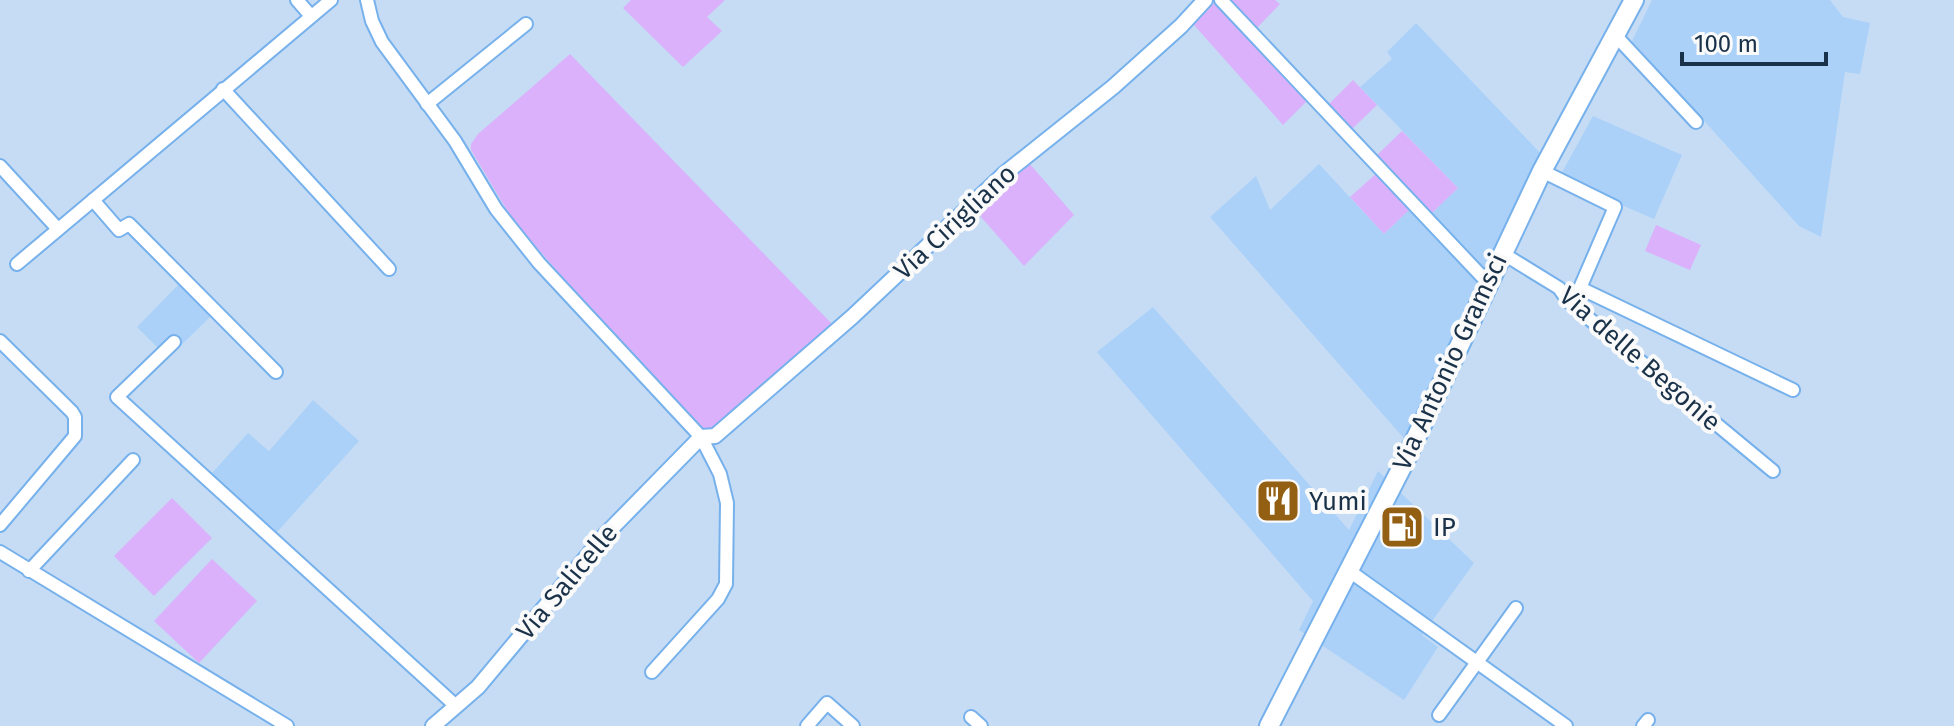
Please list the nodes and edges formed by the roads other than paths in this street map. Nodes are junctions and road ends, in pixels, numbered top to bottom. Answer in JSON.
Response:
{"nodes":[{"id":1,"x":297,"y":0,"type":"edge"},
{"id":2,"x":331,"y":0,"type":"edge"},
{"id":3,"x":367,"y":0,"type":"edge"},
{"id":4,"x":1205,"y":0,"type":"edge"},
{"id":5,"x":1221,"y":0,"type":"edge"},
{"id":6,"x":1634,"y":0,"type":"edge"},
{"id":7,"x":311,"y":16,"type":"junction"},
{"id":8,"x":526,"y":24,"type":"dead end"},
{"id":9,"x":1616,"y":36,"type":"junction"},
{"id":10,"x":223,"y":89,"type":"junction"},
{"id":11,"x":427,"y":104,"type":"junction"},
{"id":12,"x":1696,"y":122,"type":"dead end"},
{"id":13,"x":0,"y":166,"type":"edge"},
{"id":14,"x":1542,"y":171,"type":"junction"},
{"id":15,"x":93,"y":200,"type":"junction"},
{"id":16,"x":58,"y":229,"type":"junction"},
{"id":17,"x":1502,"y":253,"type":"junction"},
{"id":18,"x":17,"y":264,"type":"dead end"},
{"id":19,"x":389,"y":269,"type":"dead end"},
{"id":20,"x":1488,"y":283,"type":"junction"},
{"id":21,"x":0,"y":341,"type":"edge"},
{"id":22,"x":174,"y":342,"type":"dead end"},
{"id":23,"x":276,"y":372,"type":"dead end"},
{"id":24,"x":1793,"y":390,"type":"dead end"},
{"id":25,"x":701,"y":437,"type":"junction"},
{"id":26,"x":133,"y":460,"type":"dead end"},
{"id":27,"x":1773,"y":471,"type":"dead end"},
{"id":28,"x":0,"y":525,"type":"edge"},
{"id":29,"x":0,"y":552,"type":"edge"},
{"id":30,"x":1348,"y":570,"type":"junction"},
{"id":31,"x":29,"y":571,"type":"junction"},
{"id":32,"x":1516,"y":608,"type":"dead end"},
{"id":33,"x":1477,"y":662,"type":"junction"},
{"id":34,"x":652,"y":672,"type":"dead end"},
{"id":35,"x":456,"y":706,"type":"junction"},
{"id":36,"x":1439,"y":715,"type":"dead end"},
{"id":37,"x":287,"y":726,"type":"edge"},
{"id":38,"x":433,"y":726,"type":"edge"},
{"id":39,"x":807,"y":726,"type":"edge"},
{"id":40,"x":853,"y":726,"type":"edge"},
{"id":41,"x":1269,"y":726,"type":"edge"},
{"id":42,"x":1566,"y":726,"type":"edge"}],
"edges":[{"from":1,"to":7,"type":"street"},
{"from":2,"to":7,"type":"street"},
{"from":3,"to":11,"type":"street"},
{"from":4,"to":25,"type":"street","name":"Via Cirigliano"},
{"from":5,"to":20,"type":"street"},
{"from":6,"to":9,"type":"main road","name":"Via Antonio Gramsci"},
{"from":7,"to":10,"type":"street"},
{"from":8,"to":11,"type":"street"},
{"from":9,"to":12,"type":"street"},
{"from":9,"to":14,"type":"main road","name":"Via Antonio Gramsci"},
{"from":10,"to":15,"type":"street"},
{"from":10,"to":19,"type":"street"},
{"from":11,"to":25,"type":"street"},
{"from":13,"to":16,"type":"street"},
{"from":14,"to":17,"type":"main road","name":"Via Antonio Gramsci"},
{"from":14,"to":24,"type":"street"},
{"from":15,"to":16,"type":"street"},
{"from":15,"to":23,"type":"street"},
{"from":16,"to":18,"type":"street"},
{"from":17,"to":20,"type":"main road","name":"Via Antonio Gramsci"},
{"from":17,"to":27,"type":"street","name":"Via delle Begonie"},
{"from":20,"to":30,"type":"main road","name":"Via Antonio Gramsci"},
{"from":21,"to":28,"type":"street"},
{"from":22,"to":35,"type":"street"},
{"from":25,"to":34,"type":"street"},
{"from":25,"to":35,"type":"street","name":"Via Salicelle"},
{"from":26,"to":31,"type":"street"},
{"from":29,"to":31,"type":"street"},
{"from":30,"to":33,"type":"street"},
{"from":30,"to":41,"type":"main road","name":"Via Antonio Gramsci"},
{"from":31,"to":37,"type":"street"},
{"from":32,"to":33,"type":"street"},
{"from":33,"to":36,"type":"street"},
{"from":33,"to":42,"type":"street"},
{"from":35,"to":38,"type":"street","name":"Via Salicelle"},
{"from":39,"to":40,"type":"street"}]}
